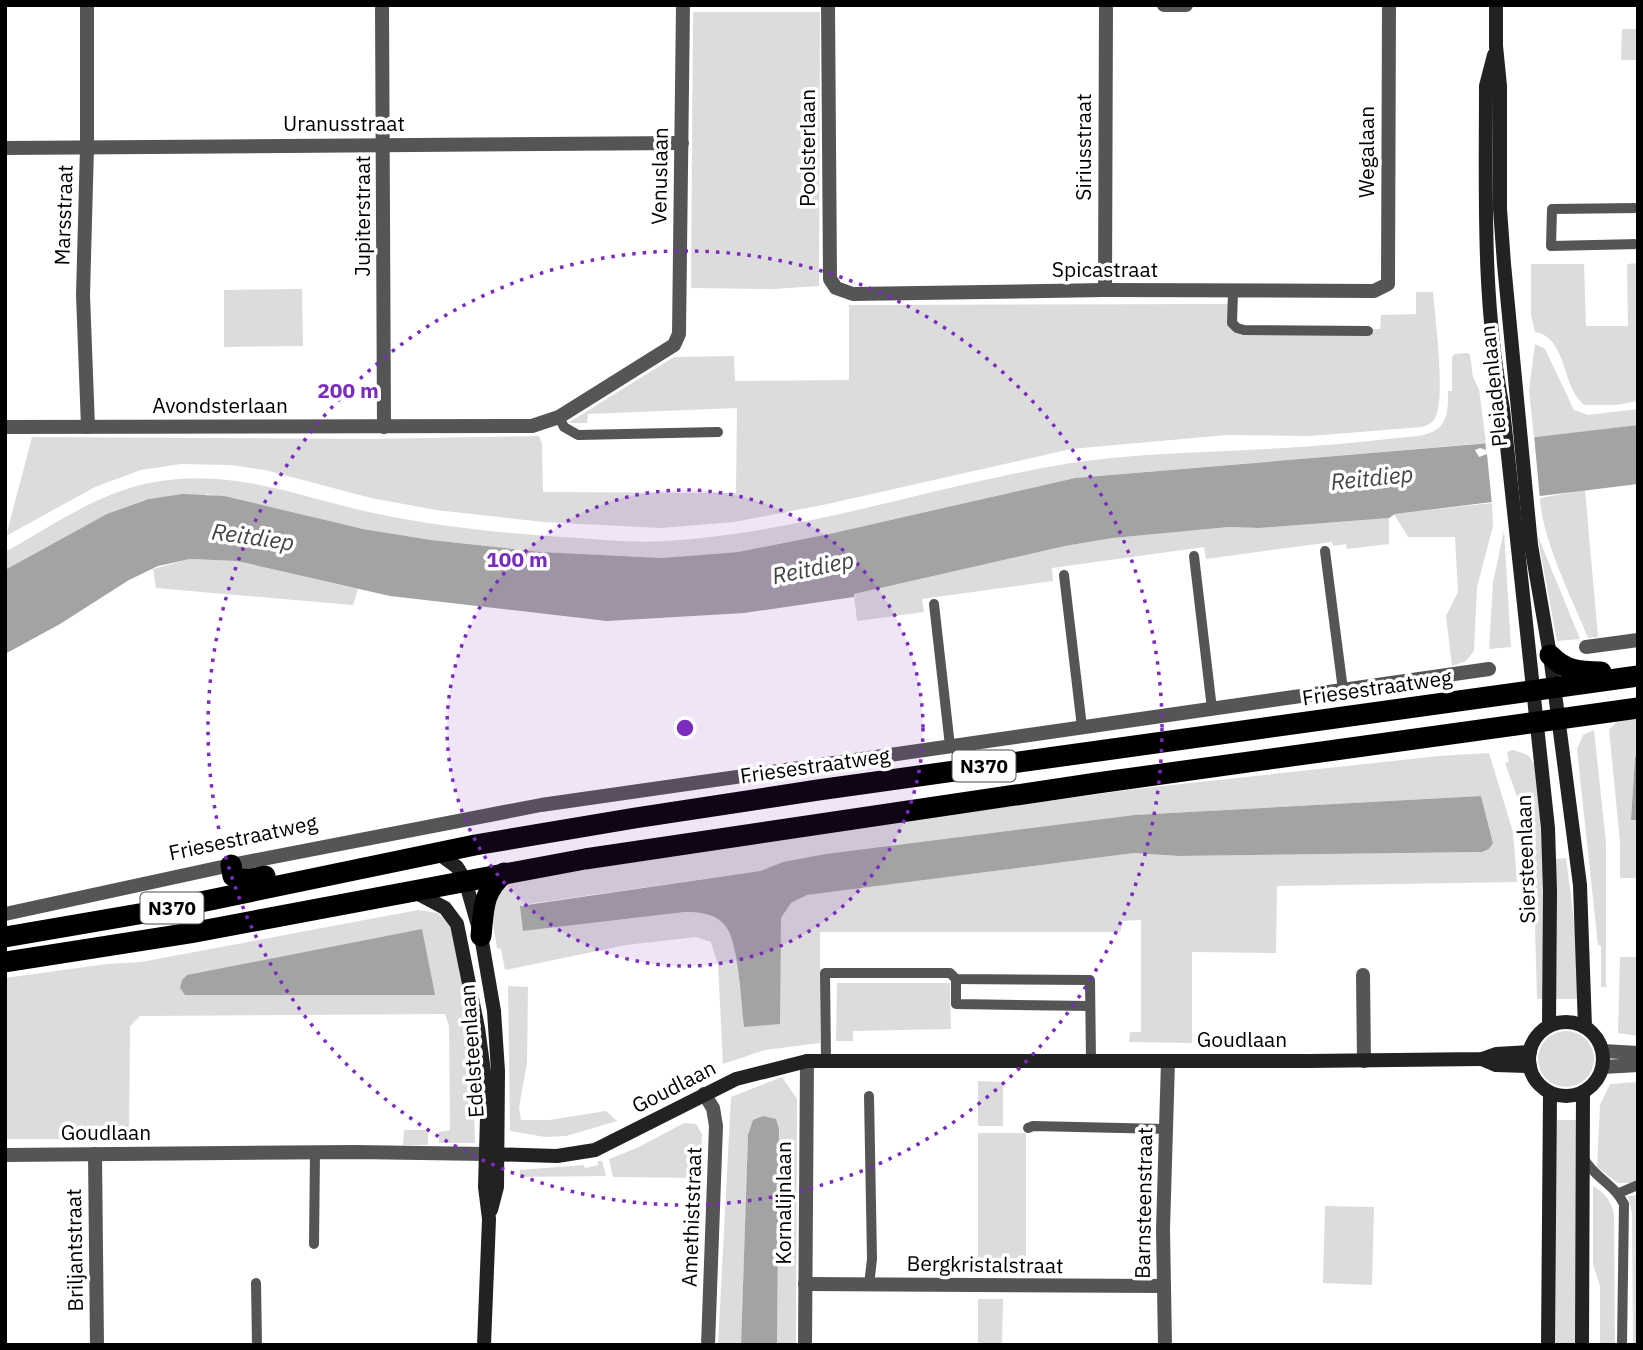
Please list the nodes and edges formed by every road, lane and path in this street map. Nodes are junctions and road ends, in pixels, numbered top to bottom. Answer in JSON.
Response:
{"nodes":[{"id":1,"x":87,"y":5,"type":"edge"},
{"id":2,"x":382,"y":5,"type":"edge"},
{"id":3,"x":683,"y":5,"type":"edge"},
{"id":4,"x":828,"y":5,"type":"edge"},
{"id":5,"x":1106,"y":5,"type":"edge"},
{"id":6,"x":1164,"y":5,"type":"edge"},
{"id":7,"x":1186,"y":5,"type":"edge"},
{"id":8,"x":1389,"y":5,"type":"edge"},
{"id":9,"x":1496,"y":5,"type":"edge"},
{"id":10,"x":682,"y":144,"type":"junction"},
{"id":11,"x":384,"y":145,"type":"junction"},
{"id":12,"x":5,"y":148,"type":"edge"},
{"id":13,"x":87,"y":148,"type":"junction"},
{"id":14,"x":1638,"y":208,"type":"edge"},
{"id":15,"x":1638,"y":244,"type":"edge"},
{"id":16,"x":836,"y":288,"type":"joint"},
{"id":17,"x":1105,"y":290,"type":"junction"},
{"id":18,"x":1374,"y":291,"type":"joint"},
{"id":19,"x":1233,"y":292,"type":"junction"},
{"id":20,"x":1368,"y":331,"type":"dead end"},
{"id":21,"x":674,"y":345,"type":"joint"},
{"id":22,"x":559,"y":417,"type":"junction"},
{"id":23,"x":88,"y":426,"type":"junction"},
{"id":24,"x":5,"y":427,"type":"edge"},
{"id":25,"x":384,"y":427,"type":"junction"},
{"id":26,"x":718,"y":432,"type":"dead end"},
{"id":27,"x":1520,"y":502,"type":"junction"},
{"id":28,"x":1325,"y":551,"type":"dead end"},
{"id":29,"x":1194,"y":556,"type":"dead end"},
{"id":30,"x":1064,"y":575,"type":"dead end"},
{"id":31,"x":934,"y":604,"type":"dead end"},
{"id":32,"x":1638,"y":640,"type":"edge"},
{"id":33,"x":1586,"y":646,"type":"dead end"},
{"id":34,"x":1550,"y":655,"type":"junction"},
{"id":35,"x":1489,"y":669,"type":"dead end"},
{"id":36,"x":1638,"y":674,"type":"edge"},
{"id":37,"x":1554,"y":688,"type":"junction"},
{"id":38,"x":1343,"y":690,"type":"junction"},
{"id":39,"x":1532,"y":691,"type":"junction"},
{"id":40,"x":1638,"y":708,"type":"edge"},
{"id":41,"x":1212,"y":709,"type":"junction"},
{"id":42,"x":1558,"y":719,"type":"junction"},
{"id":43,"x":1536,"y":722,"type":"junction"},
{"id":44,"x":1082,"y":727,"type":"junction"},
{"id":45,"x":950,"y":746,"type":"junction"},
{"id":46,"x":438,"y":853,"type":"junction"},
{"id":47,"x":231,"y":865,"type":"junction"},
{"id":48,"x":504,"y":873,"type":"junction"},
{"id":49,"x":317,"y":878,"type":"junction"},
{"id":50,"x":465,"y":880,"type":"junction"},
{"id":51,"x":412,"y":891,"type":"junction"},
{"id":52,"x":5,"y":914,"type":"edge"},
{"id":53,"x":481,"y":936,"type":"junction"},
{"id":54,"x":5,"y":937,"type":"edge"},
{"id":55,"x":5,"y":962,"type":"edge"},
{"id":56,"x":1363,"y":975,"type":"dead end"},
{"id":57,"x":956,"y":979,"type":"junction"},
{"id":58,"x":1090,"y":1006,"type":"junction"},
{"id":59,"x":1549,"y":1025,"type":"junction"},
{"id":60,"x":1585,"y":1027,"type":"junction"},
{"id":61,"x":1603,"y":1051,"type":"junction"},
{"id":62,"x":1638,"y":1053,"type":"edge"},
{"id":63,"x":1530,"y":1059,"type":"junction"},
{"id":64,"x":826,"y":1060,"type":"junction"},
{"id":65,"x":1091,"y":1060,"type":"junction"},
{"id":66,"x":807,"y":1061,"type":"junction"},
{"id":67,"x":1168,"y":1061,"type":"junction"},
{"id":68,"x":1364,"y":1061,"type":"junction"},
{"id":69,"x":1638,"y":1065,"type":"edge"},
{"id":70,"x":1603,"y":1067,"type":"junction"},
{"id":71,"x":1583,"y":1092,"type":"junction"},
{"id":72,"x":1550,"y":1093,"type":"junction"},
{"id":73,"x":704,"y":1094,"type":"junction"},
{"id":74,"x":869,"y":1096,"type":"dead end"},
{"id":75,"x":1028,"y":1128,"type":"dead end"},
{"id":76,"x":1165,"y":1129,"type":"junction"},
{"id":77,"x":315,"y":1153,"type":"junction"},
{"id":78,"x":95,"y":1154,"type":"junction"},
{"id":79,"x":491,"y":1154,"type":"junction"},
{"id":80,"x":5,"y":1155,"type":"edge"},
{"id":81,"x":1582,"y":1156,"type":"junction"},
{"id":82,"x":1638,"y":1185,"type":"edge"},
{"id":83,"x":1619,"y":1193,"type":"junction"},
{"id":84,"x":314,"y":1244,"type":"dead end"},
{"id":85,"x":256,"y":1283,"type":"dead end"},
{"id":86,"x":805,"y":1284,"type":"junction"},
{"id":87,"x":869,"y":1284,"type":"junction"},
{"id":88,"x":1164,"y":1286,"type":"junction"},
{"id":89,"x":97,"y":1345,"type":"edge"},
{"id":90,"x":257,"y":1345,"type":"edge"},
{"id":91,"x":484,"y":1345,"type":"edge"},
{"id":92,"x":708,"y":1345,"type":"edge"},
{"id":93,"x":805,"y":1345,"type":"edge"},
{"id":94,"x":1165,"y":1345,"type":"edge"},
{"id":95,"x":1548,"y":1345,"type":"edge"},
{"id":96,"x":1581,"y":1345,"type":"edge"},
{"id":97,"x":1622,"y":1345,"type":"edge"}],
"edges":[{"from":1,"to":13,"type":"street","name":"Marsstraat"},
{"from":2,"to":11,"type":"street","name":"Jupiterstraat"},
{"from":3,"to":10,"type":"street","name":"Venuslaan"},
{"from":4,"to":16,"type":"street","name":"Poolsterlaan"},
{"from":5,"to":17,"type":"street","name":"Siriusstraat"},
{"from":6,"to":7,"type":"street"},
{"from":8,"to":18,"type":"street","name":"Wegalaan"},
{"from":9,"to":27,"type":"main road","name":"Pleiadenlaan"},
{"from":10,"to":11,"type":"street","name":"Uranusstraat"},
{"from":10,"to":21,"type":"street","name":"Venuslaan"},
{"from":11,"to":13,"type":"street","name":"Uranusstraat"},
{"from":11,"to":25,"type":"street","name":"Jupiterstraat"},
{"from":12,"to":13,"type":"street","name":"Uranusstraat"},
{"from":13,"to":23,"type":"street","name":"Marsstraat"},
{"from":14,"to":15,"type":"lane"},
{"from":16,"to":17,"type":"street","name":"Spicastraat"},
{"from":17,"to":19,"type":"street","name":"Spicastraat"},
{"from":18,"to":19,"type":"street","name":"Spicastraat"},
{"from":19,"to":20,"type":"lane"},
{"from":21,"to":22,"type":"street","name":"Avondsterlaan"},
{"from":22,"to":25,"type":"street","name":"Avondsterlaan"},
{"from":22,"to":26,"type":"lane"},
{"from":23,"to":24,"type":"street","name":"Avondsterlaan"},
{"from":23,"to":25,"type":"street","name":"Avondsterlaan"},
{"from":27,"to":34,"type":"main road","name":"Pleiadenlaan"},
{"from":27,"to":39,"type":"main road","name":"Pleiadenlaan"},
{"from":28,"to":38,"type":"lane"},
{"from":29,"to":41,"type":"lane"},
{"from":30,"to":44,"type":"lane"},
{"from":31,"to":45,"type":"lane"},
{"from":32,"to":33,"type":"street"},
{"from":34,"to":36,"type":"highway","number":"N370"},
{"from":34,"to":37,"type":"main road","name":"Pleiadenlaan"},
{"from":35,"to":38,"type":"street","name":"Friesestraatweg"},
{"from":36,"to":37,"type":"highway","name":"Friesestraatweg","number":"N370"},
{"from":37,"to":39,"type":"highway","name":"Friesestraatweg","number":"N370"},
{"from":37,"to":42,"type":"main road","name":"Pleiadenlaan"},
{"from":38,"to":41,"type":"street","name":"Friesestraatweg"},
{"from":39,"to":43,"type":"main road","name":"Siersteenlaan"},
{"from":39,"to":46,"type":"highway","name":"Friesestraatweg","number":"N370"},
{"from":40,"to":42,"type":"highway","number":"N370"},
{"from":41,"to":44,"type":"street","name":"Friesestraatweg"},
{"from":42,"to":43,"type":"highway","number":"N370"},
{"from":42,"to":60,"type":"main road"},
{"from":43,"to":48,"type":"highway","number":"N370"},
{"from":43,"to":59,"type":"main road","name":"Siersteenlaan"},
{"from":44,"to":45,"type":"street","name":"Friesestraatweg"},
{"from":45,"to":47,"type":"street","name":"Friesestraatweg"},
{"from":46,"to":49,"type":"highway","name":"Friesestraatweg","number":"N370"},
{"from":46,"to":50,"type":"main road","name":"Edelsteenlaan"},
{"from":47,"to":49,"type":"highway"},
{"from":47,"to":52,"type":"street","name":"Friesestraatweg"},
{"from":48,"to":50,"type":"highway","number":"N370"},
{"from":48,"to":53,"type":"highway"},
{"from":49,"to":54,"type":"highway","name":"Friesestraatweg","number":"N370"},
{"from":50,"to":51,"type":"highway","number":"N370"},
{"from":50,"to":53,"type":"main road","name":"Edelsteenlaan"},
{"from":51,"to":55,"type":"highway","number":"N370"},
{"from":51,"to":79,"type":"main road","name":"Edelsteenlaan"},
{"from":53,"to":79,"type":"main road","name":"Edelsteenlaan"},
{"from":56,"to":68,"type":"street"},
{"from":57,"to":58,"type":"lane"},
{"from":57,"to":58,"type":"lane"},
{"from":57,"to":64,"type":"lane"},
{"from":58,"to":65,"type":"lane"},
{"from":59,"to":60,"type":"main road"},
{"from":59,"to":63,"type":"main road"},
{"from":60,"to":61,"type":"main road"},
{"from":61,"to":62,"type":"street"},
{"from":61,"to":70,"type":"main road"},
{"from":63,"to":68,"type":"main road","name":"Goudlaan"},
{"from":63,"to":72,"type":"main road"},
{"from":64,"to":65,"type":"main road","name":"Goudlaan"},
{"from":64,"to":66,"type":"main road","name":"Goudlaan"},
{"from":65,"to":67,"type":"main road","name":"Goudlaan"},
{"from":66,"to":73,"type":"main road","name":"Goudlaan"},
{"from":66,"to":86,"type":"street","name":"Kornalijnlaan"},
{"from":67,"to":68,"type":"main road","name":"Goudlaan"},
{"from":67,"to":76,"type":"street","name":"Barnsteenstraat"},
{"from":69,"to":70,"type":"street"},
{"from":70,"to":71,"type":"main road"},
{"from":71,"to":72,"type":"main road"},
{"from":71,"to":81,"type":"main road"},
{"from":72,"to":95,"type":"main road"},
{"from":73,"to":79,"type":"main road","name":"Goudlaan"},
{"from":73,"to":92,"type":"street","name":"Amethiststraat"},
{"from":74,"to":87,"type":"lane"},
{"from":75,"to":76,"type":"lane"},
{"from":76,"to":88,"type":"street","name":"Barnsteenstraat"},
{"from":77,"to":78,"type":"street","name":"Goudlaan"},
{"from":77,"to":79,"type":"street","name":"Goudlaan"},
{"from":77,"to":84,"type":"lane"},
{"from":78,"to":80,"type":"street","name":"Goudlaan"},
{"from":78,"to":89,"type":"street","name":"Briljantstraat"},
{"from":79,"to":91,"type":"main road","name":"Edelsteenlaan"},
{"from":81,"to":83,"type":"lane"},
{"from":81,"to":96,"type":"main road"},
{"from":82,"to":83,"type":"lane"},
{"from":83,"to":97,"type":"lane"},
{"from":85,"to":90,"type":"lane"},
{"from":86,"to":87,"type":"street","name":"Bergkristalstraat"},
{"from":86,"to":93,"type":"street","name":"Kornalijnlaan"},
{"from":87,"to":88,"type":"street","name":"Bergkristalstraat"},
{"from":88,"to":94,"type":"street","name":"Barnsteenstraat"}]}
